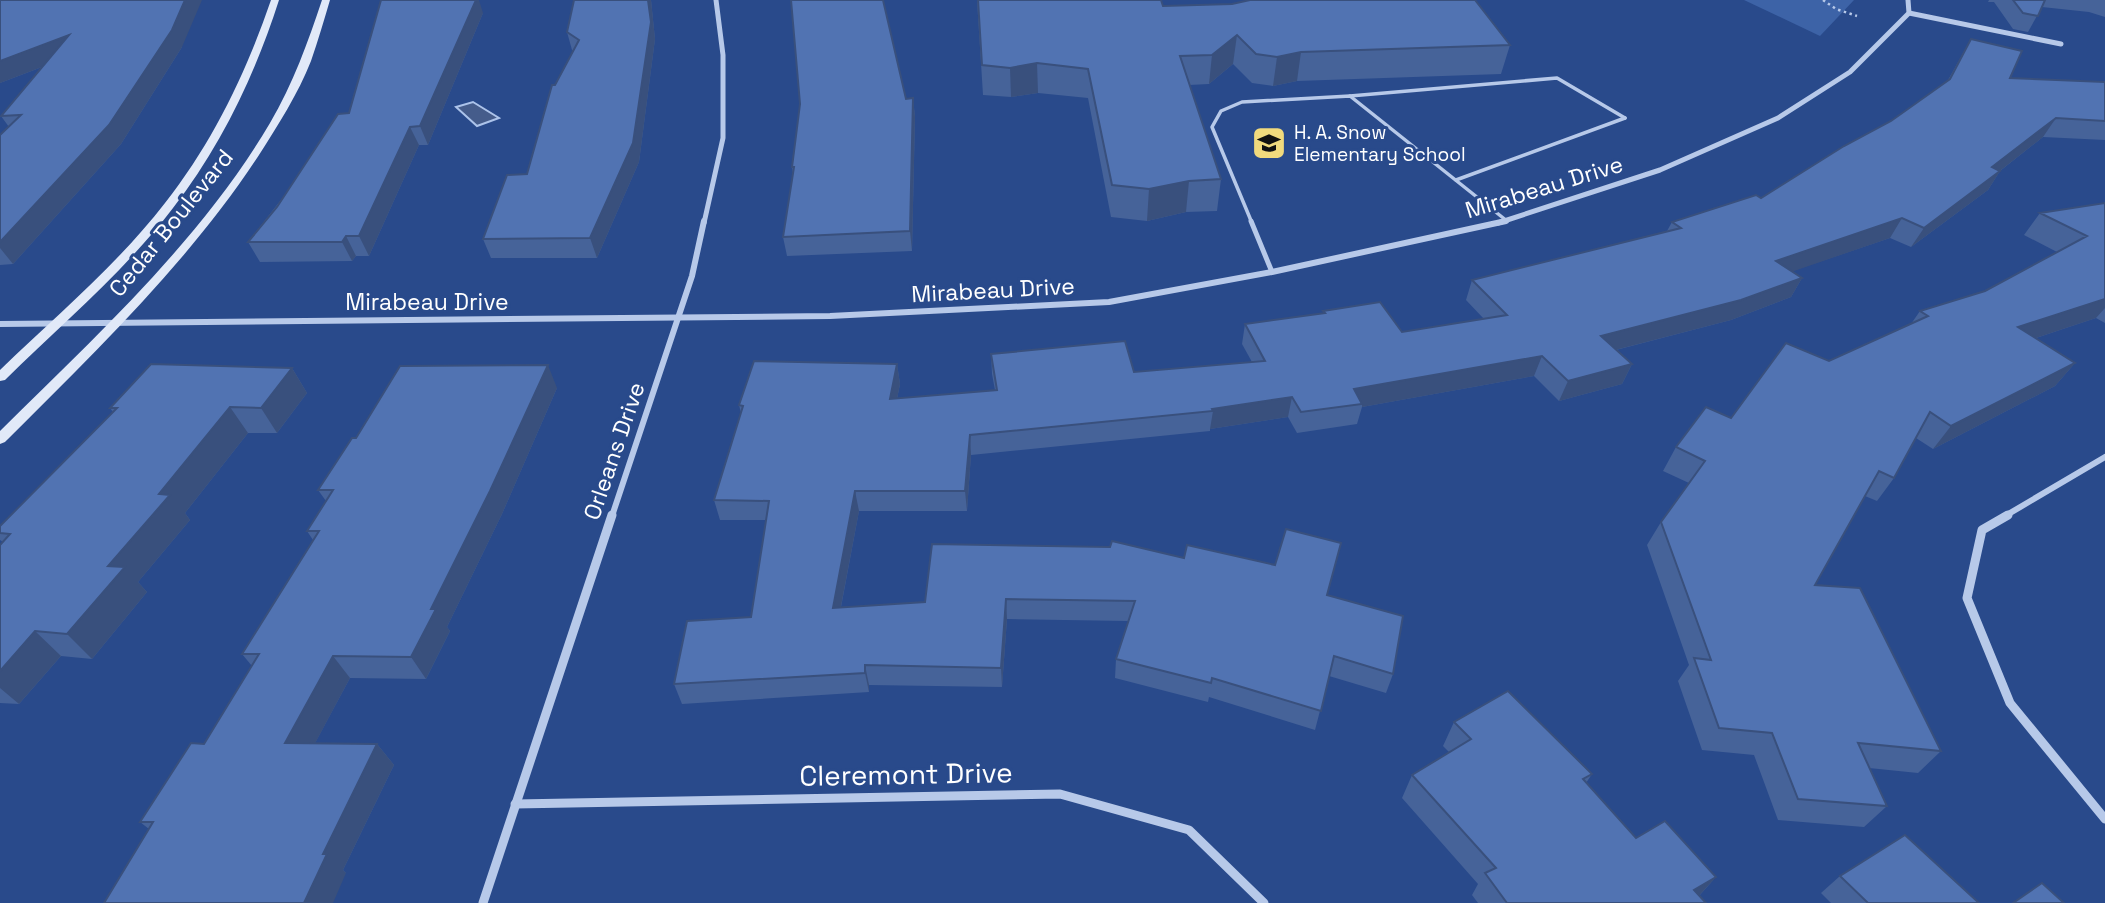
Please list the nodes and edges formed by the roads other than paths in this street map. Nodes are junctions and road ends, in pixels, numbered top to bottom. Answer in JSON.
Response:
{"nodes":[{"id":1,"x":275,"y":0,"type":"edge"},
{"id":2,"x":326,"y":0,"type":"edge"},
{"id":3,"x":716,"y":0,"type":"edge"},
{"id":4,"x":1908,"y":0,"type":"edge"},
{"id":5,"x":1909,"y":13,"type":"junction"},
{"id":6,"x":2061,"y":44,"type":"dead end"},
{"id":7,"x":1350,"y":96,"type":"junction"},
{"id":8,"x":1456,"y":180,"type":"junction"},
{"id":9,"x":1507,"y":221,"type":"junction"},
{"id":10,"x":1272,"y":272,"type":"junction"},
{"id":11,"x":679,"y":318,"type":"junction"},
{"id":12,"x":117,"y":322,"type":"junction"},
{"id":13,"x":56,"y":323,"type":"junction"},
{"id":14,"x":0,"y":324,"type":"edge"},
{"id":15,"x":0,"y":377,"type":"edge"},
{"id":16,"x":0,"y":439,"type":"edge"},
{"id":17,"x":2105,"y":457,"type":"edge"},
{"id":18,"x":514,"y":804,"type":"junction"},
{"id":19,"x":2103,"y":817,"type":"edge"},
{"id":20,"x":483,"y":903,"type":"edge"},
{"id":21,"x":1264,"y":903,"type":"edge"}],
"edges":[{"from":1,"to":13,"type":"street","name":"Cedar Boulevard"},
{"from":2,"to":12,"type":"street","name":"Cedar Boulevard"},
{"from":3,"to":11,"type":"street","name":"Orleans Drive"},
{"from":4,"to":5,"type":"street"},
{"from":5,"to":6,"type":"street"},
{"from":5,"to":9,"type":"street","name":"Mirabeau Drive"},
{"from":7,"to":8,"type":"lane"},
{"from":7,"to":8,"type":"lane"},
{"from":7,"to":10,"type":"lane"},
{"from":8,"to":9,"type":"lane"},
{"from":9,"to":10,"type":"street","name":"Mirabeau Drive"},
{"from":10,"to":11,"type":"street","name":"Mirabeau Drive"},
{"from":11,"to":12,"type":"street","name":"Mirabeau Drive"},
{"from":11,"to":18,"type":"street","name":"Orleans Drive"},
{"from":12,"to":13,"type":"street","name":"Mirabeau Drive"},
{"from":12,"to":16,"type":"street","name":"Cedar Boulevard"},
{"from":13,"to":14,"type":"street","name":"Mirabeau Drive"},
{"from":13,"to":15,"type":"street","name":"Cedar Boulevard"},
{"from":17,"to":19,"type":"street"},
{"from":18,"to":20,"type":"street","name":"Orleans Drive"},
{"from":18,"to":21,"type":"street","name":"Cleremont Drive"}]}
